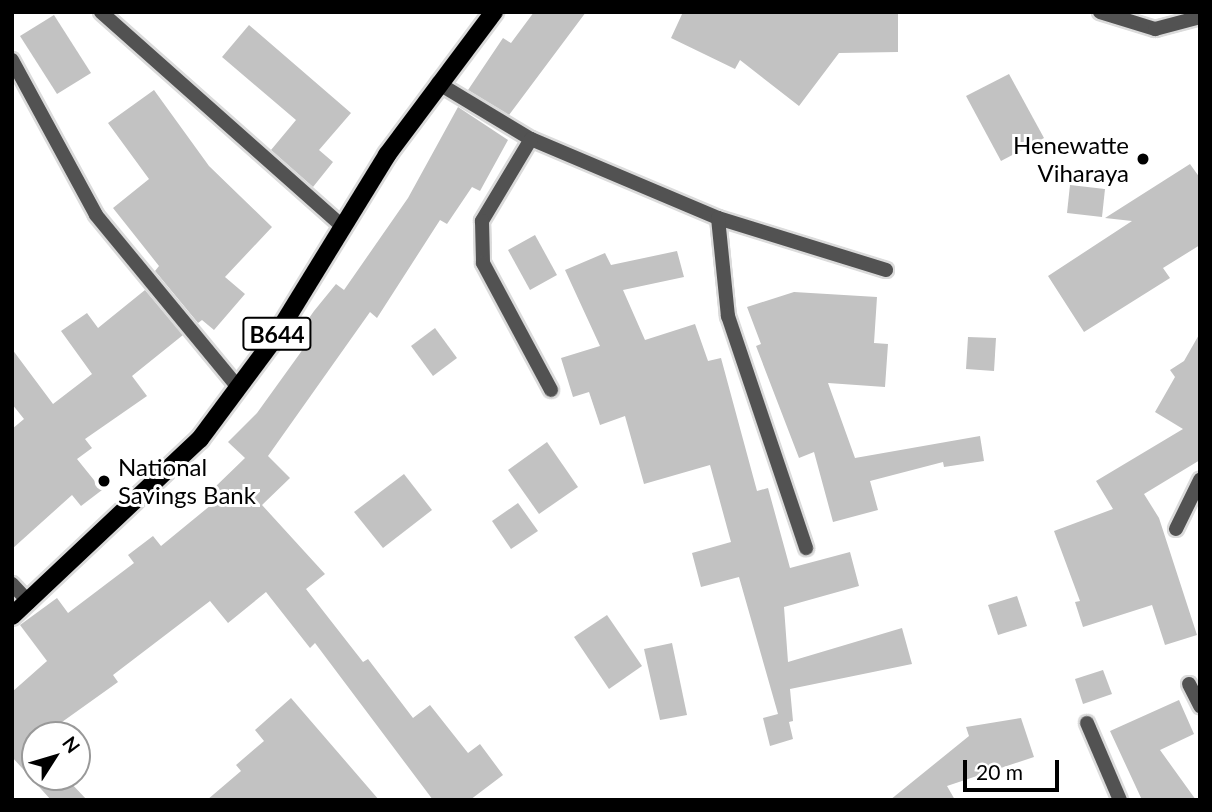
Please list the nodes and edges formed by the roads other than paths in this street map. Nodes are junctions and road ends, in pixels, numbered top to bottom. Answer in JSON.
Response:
{"nodes":[{"id":1,"x":101,"y":12,"type":"edge"},
{"id":2,"x":494,"y":12,"type":"edge"},
{"id":3,"x":1100,"y":12,"type":"edge"},
{"id":4,"x":1200,"y":17,"type":"edge"},
{"id":5,"x":12,"y":60,"type":"edge"},
{"id":6,"x":438,"y":83,"type":"junction"},
{"id":7,"x":531,"y":139,"type":"junction"},
{"id":8,"x":718,"y":218,"type":"junction"},
{"id":9,"x":342,"y":226,"type":"junction"},
{"id":10,"x":886,"y":270,"type":"dead end"},
{"id":11,"x":239,"y":387,"type":"junction"},
{"id":12,"x":551,"y":390,"type":"dead end"},
{"id":13,"x":1200,"y":480,"type":"edge"},
{"id":14,"x":1176,"y":529,"type":"dead end"},
{"id":15,"x":806,"y":548,"type":"dead end"},
{"id":16,"x":12,"y":584,"type":"edge"},
{"id":17,"x":29,"y":603,"type":"junction"},
{"id":18,"x":12,"y":616,"type":"edge"},
{"id":19,"x":1189,"y":684,"type":"dead end"},
{"id":20,"x":1200,"y":706,"type":"edge"},
{"id":21,"x":1087,"y":723,"type":"dead end"},
{"id":22,"x":1120,"y":800,"type":"edge"}],
"edges":[{"from":1,"to":9,"type":"street"},
{"from":2,"to":6,"type":"main road","number":"B644"},
{"from":3,"to":4,"type":"street"},
{"from":5,"to":11,"type":"street"},
{"from":6,"to":7,"type":"street"},
{"from":6,"to":9,"type":"main road","number":"B644"},
{"from":7,"to":8,"type":"street"},
{"from":7,"to":12,"type":"street"},
{"from":8,"to":10,"type":"street"},
{"from":8,"to":15,"type":"street"},
{"from":9,"to":11,"type":"main road","number":"B644"},
{"from":11,"to":17,"type":"main road","number":"B644"},
{"from":13,"to":14,"type":"street"},
{"from":16,"to":17,"type":"street"},
{"from":17,"to":18,"type":"main road","number":"B644"},
{"from":19,"to":20,"type":"street"},
{"from":21,"to":22,"type":"street"}]}
